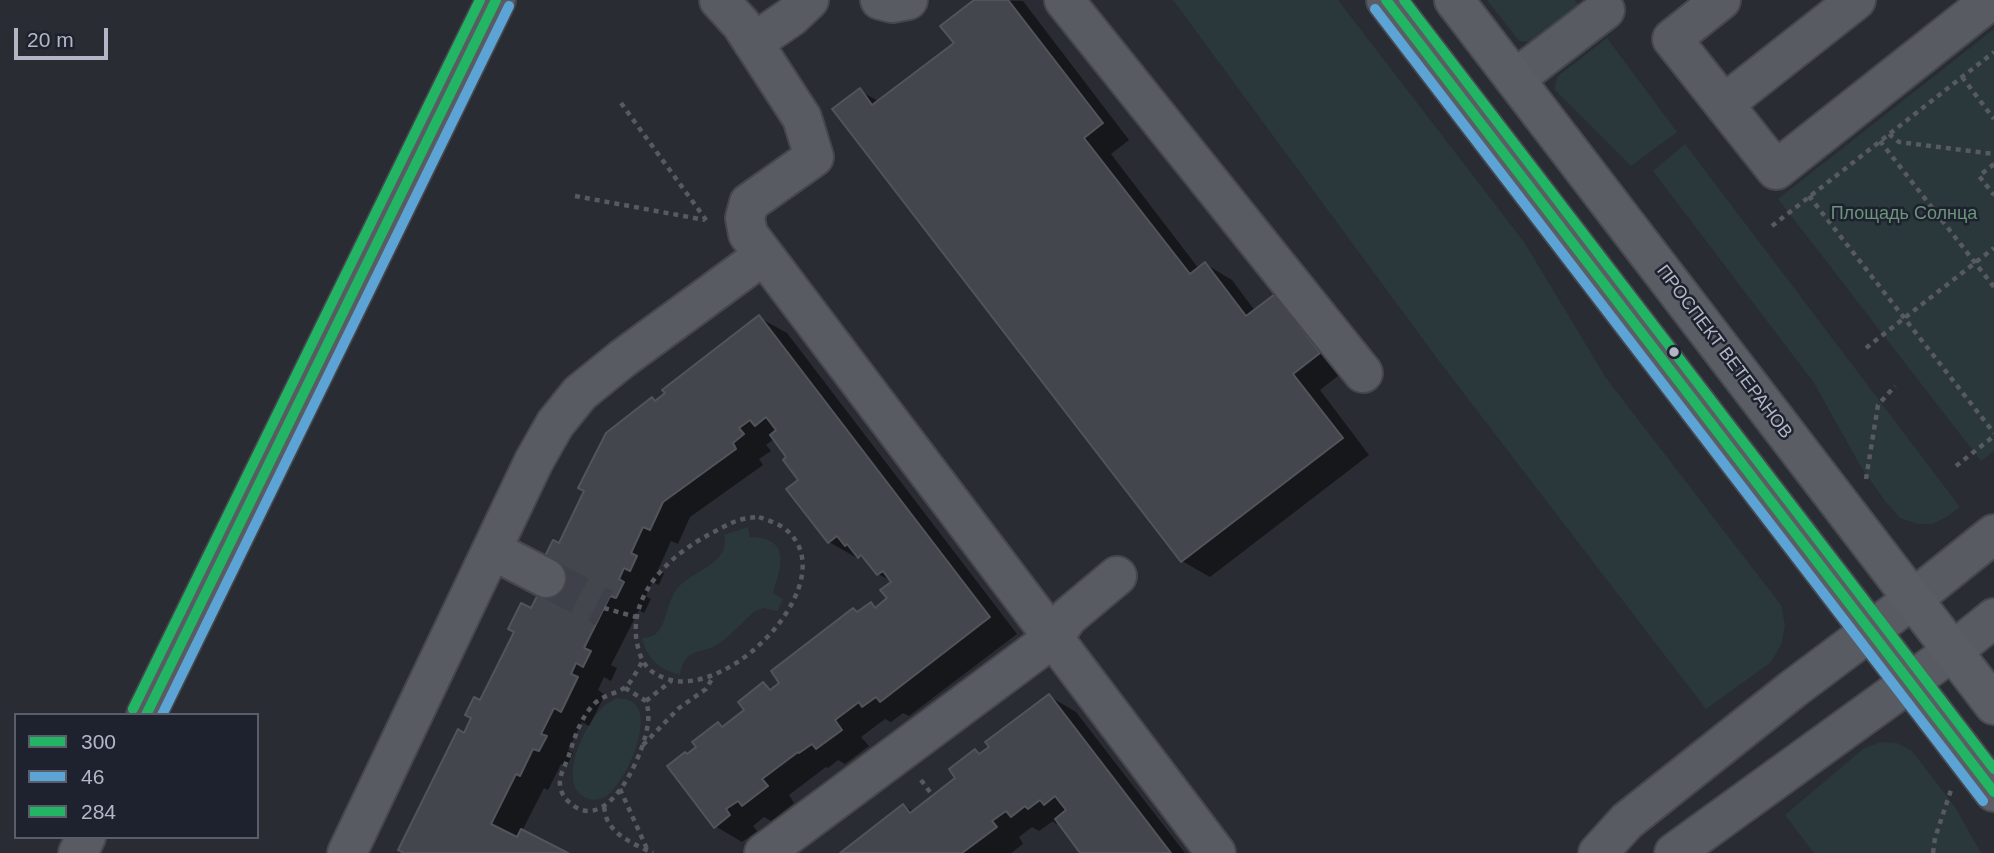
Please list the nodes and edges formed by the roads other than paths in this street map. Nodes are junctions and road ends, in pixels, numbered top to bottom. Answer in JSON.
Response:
{"nodes":[{"id":1,"x":496,"y":0,"type":"edge"},
{"id":2,"x":719,"y":0,"type":"edge"},
{"id":3,"x":809,"y":0,"type":"edge"},
{"id":4,"x":880,"y":0,"type":"edge"},
{"id":5,"x":908,"y":0,"type":"edge"},
{"id":6,"x":1064,"y":0,"type":"edge"},
{"id":7,"x":1386,"y":0,"type":"edge"},
{"id":8,"x":1454,"y":0,"type":"edge"},
{"id":9,"x":1721,"y":0,"type":"edge"},
{"id":10,"x":1856,"y":0,"type":"edge"},
{"id":11,"x":1991,"y":0,"type":"edge"},
{"id":12,"x":1605,"y":10,"type":"dead end"},
{"id":13,"x":753,"y":43,"type":"junction"},
{"id":14,"x":1515,"y":79,"type":"junction"},
{"id":15,"x":1724,"y":104,"type":"junction"},
{"id":16,"x":752,"y":263,"type":"junction"},
{"id":17,"x":1363,"y":373,"type":"dead end"},
{"id":18,"x":1994,"y":534,"type":"edge"},
{"id":19,"x":492,"y":551,"type":"junction"},
{"id":20,"x":1117,"y":576,"type":"dead end"},
{"id":21,"x":546,"y":578,"type":"tunnel mouth"},
{"id":22,"x":1913,"y":599,"type":"junction"},
{"id":23,"x":1994,"y":618,"type":"edge"},
{"id":24,"x":1870,"y":631,"type":"junction"},
{"id":25,"x":1054,"y":638,"type":"junction"},
{"id":26,"x":1953,"y":651,"type":"junction"},
{"id":27,"x":1909,"y":682,"type":"junction"},
{"id":28,"x":1994,"y":705,"type":"edge"},
{"id":29,"x":147,"y":713,"type":"edge"},
{"id":30,"x":1994,"y":792,"type":"edge"},
{"id":31,"x":347,"y":853,"type":"edge"},
{"id":32,"x":764,"y":853,"type":"edge"},
{"id":33,"x":1216,"y":853,"type":"edge"},
{"id":34,"x":1598,"y":853,"type":"edge"},
{"id":35,"x":1674,"y":853,"type":"edge"}],
"edges":[{"from":1,"to":29,"type":"street"},
{"from":2,"to":13,"type":"street"},
{"from":3,"to":13,"type":"street"},
{"from":4,"to":5,"type":"street"},
{"from":6,"to":17,"type":"street"},
{"from":7,"to":24,"type":"main road"},
{"from":8,"to":14,"type":"main road","name":"ПРОСПЕКТ ВЕТЕРАНОВ"},
{"from":9,"to":15,"type":"street"},
{"from":10,"to":15,"type":"street"},
{"from":11,"to":15,"type":"street"},
{"from":12,"to":14,"type":"street"},
{"from":13,"to":16,"type":"street"},
{"from":14,"to":22,"type":"main road","name":"ПРОСПЕКТ ВЕТЕРАНОВ"},
{"from":16,"to":19,"type":"street"},
{"from":16,"to":25,"type":"street"},
{"from":18,"to":22,"type":"street"},
{"from":19,"to":21,"type":"street"},
{"from":19,"to":31,"type":"street"},
{"from":20,"to":25,"type":"street"},
{"from":22,"to":24,"type":"street"},
{"from":22,"to":26,"type":"main road","name":"ПРОСПЕКТ ВЕТЕРАНОВ"},
{"from":23,"to":26,"type":"street"},
{"from":24,"to":27,"type":"main road"},
{"from":24,"to":34,"type":"street"},
{"from":25,"to":32,"type":"street"},
{"from":25,"to":33,"type":"street"},
{"from":26,"to":27,"type":"street"},
{"from":26,"to":28,"type":"main road","name":"ПРОСПЕКТ ВЕТЕРАНОВ"},
{"from":27,"to":30,"type":"main road"},
{"from":27,"to":35,"type":"street"}]}
